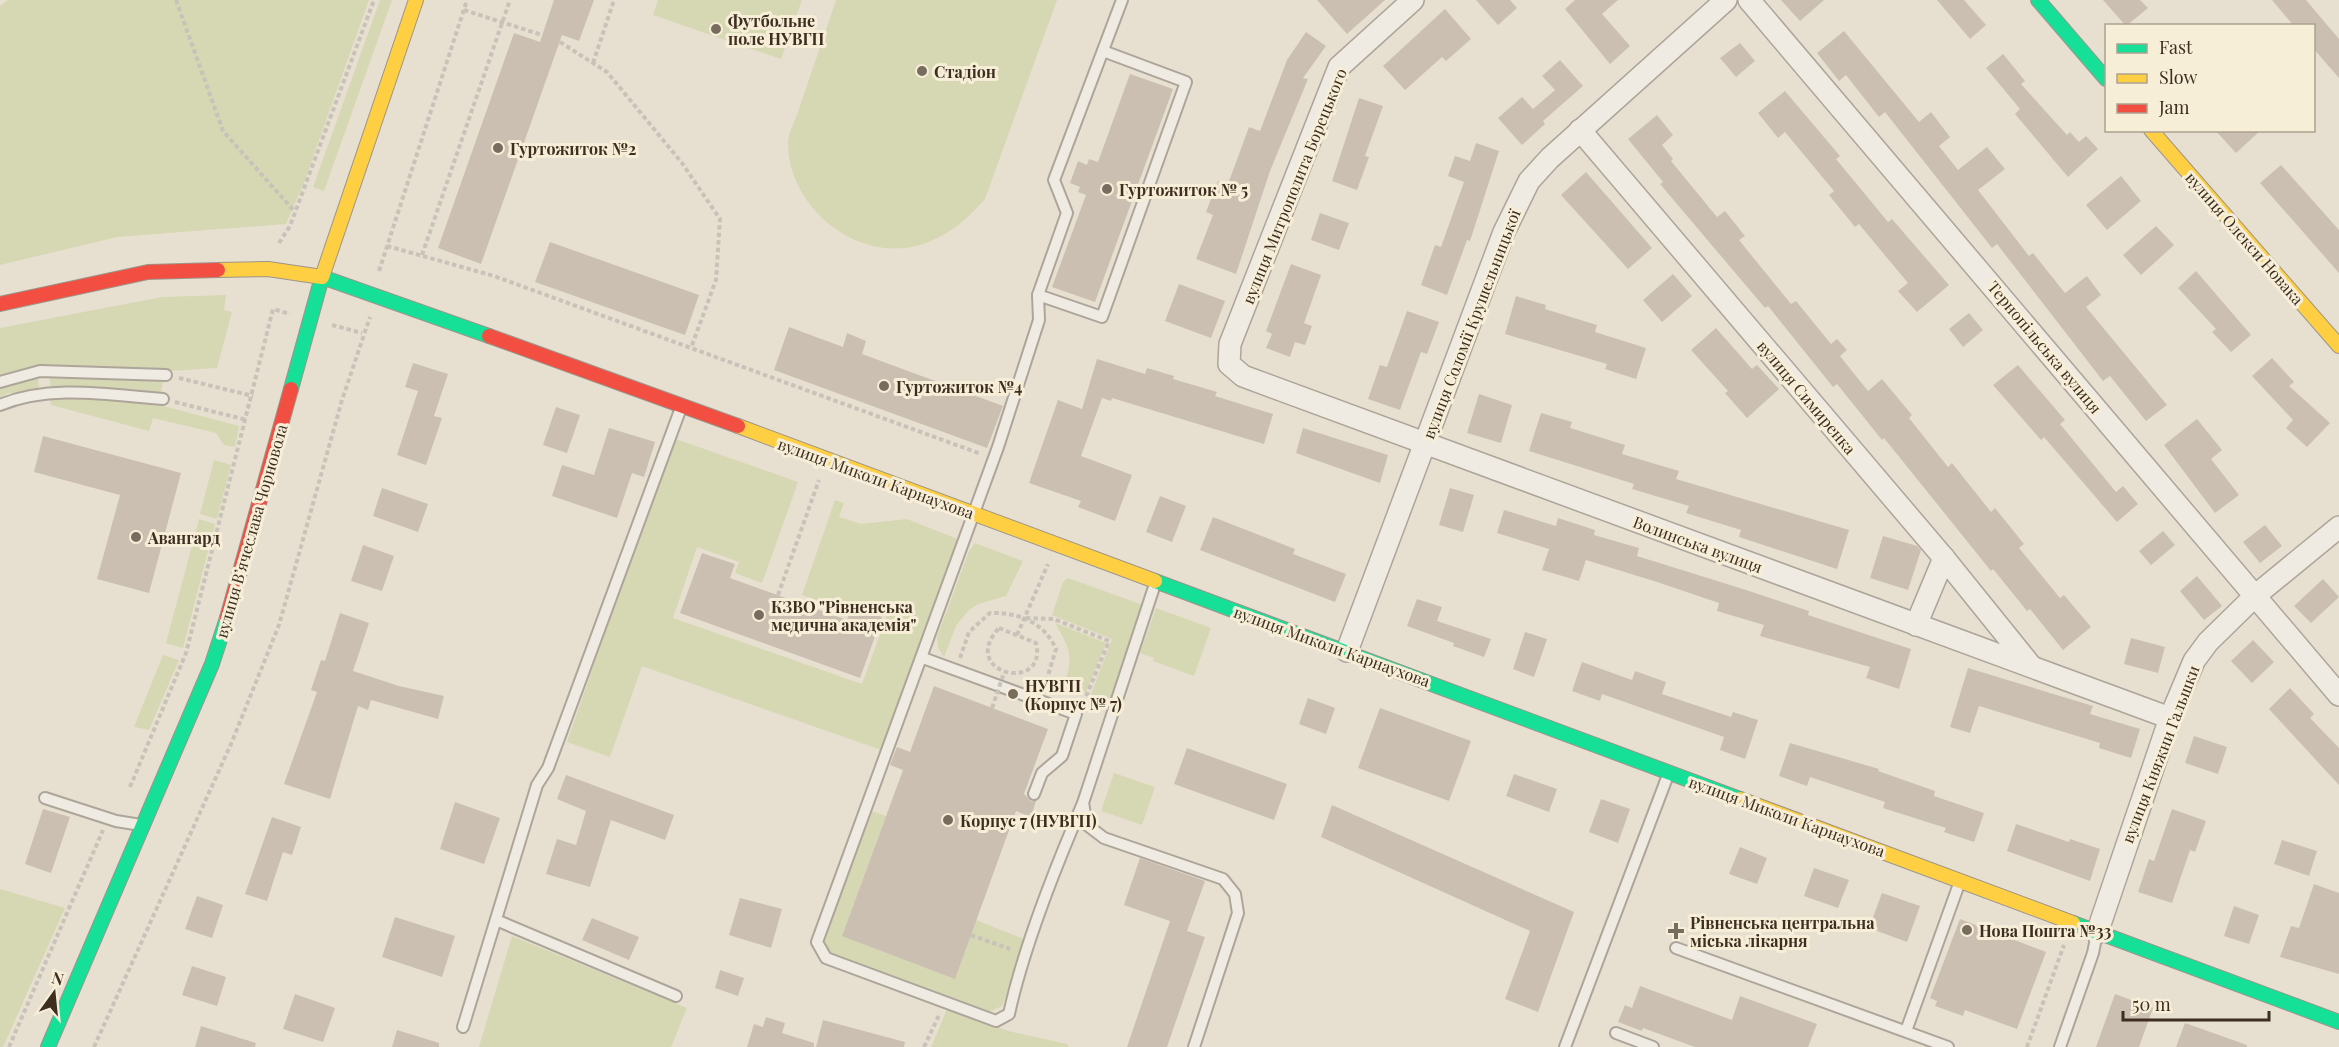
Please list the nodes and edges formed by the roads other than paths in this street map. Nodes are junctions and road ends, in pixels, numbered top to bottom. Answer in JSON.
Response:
{"nodes":[{"id":1,"x":416,"y":0,"type":"edge"},
{"id":2,"x":1122,"y":0,"type":"edge"},
{"id":3,"x":1413,"y":0,"type":"edge"},
{"id":4,"x":1726,"y":0,"type":"edge"},
{"id":5,"x":1749,"y":0,"type":"edge"},
{"id":6,"x":2038,"y":0,"type":"edge"},
{"id":7,"x":1103,"y":51,"type":"junction"},
{"id":8,"x":2105,"y":78,"type":"edge"},
{"id":9,"x":1580,"y":130,"type":"junction"},
{"id":10,"x":2153,"y":132,"type":"edge"},
{"id":11,"x":322,"y":277,"type":"junction"},
{"id":12,"x":1038,"y":295,"type":"junction"},
{"id":13,"x":0,"y":304,"type":"edge"},
{"id":14,"x":2339,"y":346,"type":"edge"},
{"id":15,"x":1230,"y":364,"type":"joint"},
{"id":16,"x":166,"y":375,"type":"road end"},
{"id":17,"x":0,"y":382,"type":"edge"},
{"id":18,"x":163,"y":399,"type":"road end"},
{"id":19,"x":0,"y":405,"type":"edge"},
{"id":20,"x":682,"y":405,"type":"junction"},
{"id":21,"x":1425,"y":442,"type":"junction"},
{"id":22,"x":973,"y":514,"type":"junction"},
{"id":23,"x":2339,"y":526,"type":"edge"},
{"id":24,"x":1944,"y":558,"type":"junction"},
{"id":25,"x":1155,"y":581,"type":"junction"},
{"id":26,"x":2256,"y":595,"type":"junction"},
{"id":27,"x":1916,"y":625,"type":"junction"},
{"id":28,"x":1347,"y":651,"type":"junction"},
{"id":29,"x":923,"y":658,"type":"junction"},
{"id":30,"x":2031,"y":666,"type":"junction"},
{"id":31,"x":2339,"y":695,"type":"edge"},
{"id":32,"x":2170,"y":718,"type":"junction"},
{"id":33,"x":1669,"y":772,"type":"junction"},
{"id":34,"x":1034,"y":794,"type":"dead end"},
{"id":35,"x":45,"y":798,"type":"dead end"},
{"id":36,"x":1083,"y":803,"type":"junction"},
{"id":37,"x":142,"y":825,"type":"junction"},
{"id":38,"x":1960,"y":880,"type":"junction"},
{"id":39,"x":496,"y":920,"type":"junction"},
{"id":40,"x":2097,"y":933,"type":"junction"},
{"id":41,"x":1676,"y":948,"type":"dead end"},
{"id":42,"x":676,"y":996,"type":"dead end"},
{"id":43,"x":2339,"y":1022,"type":"edge"},
{"id":44,"x":463,"y":1027,"type":"dead end"},
{"id":45,"x":1906,"y":1031,"type":"junction"},
{"id":46,"x":1616,"y":1034,"type":"dead end"},
{"id":47,"x":48,"y":1047,"type":"edge"},
{"id":48,"x":1194,"y":1047,"type":"edge"},
{"id":49,"x":1565,"y":1047,"type":"edge"},
{"id":50,"x":1653,"y":1047,"type":"edge"},
{"id":51,"x":1948,"y":1047,"type":"edge"},
{"id":52,"x":2060,"y":1047,"type":"edge"}],
"edges":[{"from":1,"to":11,"type":"main road","name":"вулиця Вʼячеслава Чорновола"},
{"from":2,"to":7,"type":"lane"},
{"from":3,"to":15,"type":"street","name":"вулиця Митрополита Борецького"},
{"from":4,"to":9,"type":"street","name":"вулиця Соломії Крушельницької"},
{"from":5,"to":26,"type":"street","name":"Тернопільська вулиця"},
{"from":6,"to":8,"type":"main road"},
{"from":7,"to":12,"type":"lane"},
{"from":7,"to":12,"type":"lane"},
{"from":9,"to":21,"type":"street","name":"вулиця Соломії Крушельницької"},
{"from":9,"to":24,"type":"street","name":"вулиця Симиренка"},
{"from":10,"to":14,"type":"main road","name":"вулиця Олекси Новака"},
{"from":11,"to":13,"type":"main road","name":"вулиця Миколи Карнаухова"},
{"from":11,"to":20,"type":"main road","name":"вулиця Миколи Карнаухова"},
{"from":11,"to":37,"type":"main road","name":"вулиця Вʼячеслава Чорновола"},
{"from":12,"to":22,"type":"lane"},
{"from":15,"to":21,"type":"street","name":"Волинська вулиця"},
{"from":16,"to":17,"type":"lane"},
{"from":18,"to":19,"type":"lane"},
{"from":20,"to":22,"type":"main road","name":"вулиця Миколи Карнаухова"},
{"from":20,"to":39,"type":"lane"},
{"from":21,"to":27,"type":"street","name":"Волинська вулиця"},
{"from":21,"to":28,"type":"street","name":"вулиця Соломії Крушельницької"},
{"from":22,"to":25,"type":"main road","name":"вулиця Миколи Карнаухова"},
{"from":22,"to":29,"type":"lane"},
{"from":23,"to":26,"type":"street","name":"вулиця Княжни Гальшки"},
{"from":24,"to":27,"type":"street"},
{"from":24,"to":30,"type":"street","name":"вулиця Симиренка"},
{"from":25,"to":28,"type":"main road","name":"вулиця Миколи Карнаухова"},
{"from":25,"to":36,"type":"lane"},
{"from":26,"to":31,"type":"street","name":"Тернопільська вулиця"},
{"from":26,"to":32,"type":"street","name":"вулиця Княжни Гальшки"},
{"from":27,"to":30,"type":"street","name":"Волинська вулиця"},
{"from":28,"to":33,"type":"main road","name":"вулиця Миколи Карнаухова"},
{"from":29,"to":34,"type":"lane"},
{"from":29,"to":36,"type":"lane"},
{"from":30,"to":32,"type":"street","name":"Волинська вулиця"},
{"from":32,"to":40,"type":"street","name":"вулиця Княжни Гальшки"},
{"from":33,"to":38,"type":"main road","name":"вулиця Миколи Карнаухова"},
{"from":33,"to":49,"type":"lane"},
{"from":35,"to":37,"type":"lane"},
{"from":36,"to":48,"type":"lane"},
{"from":37,"to":47,"type":"main road","name":"вулиця Вʼячеслава Чорновола"},
{"from":38,"to":40,"type":"main road","name":"вулиця Миколи Карнаухова"},
{"from":38,"to":45,"type":"lane"},
{"from":39,"to":42,"type":"lane"},
{"from":39,"to":44,"type":"lane"},
{"from":40,"to":43,"type":"main road","name":"вулиця Миколи Карнаухова"},
{"from":40,"to":52,"type":"lane"},
{"from":41,"to":45,"type":"lane"},
{"from":45,"to":51,"type":"lane"},
{"from":46,"to":50,"type":"lane"}]}
